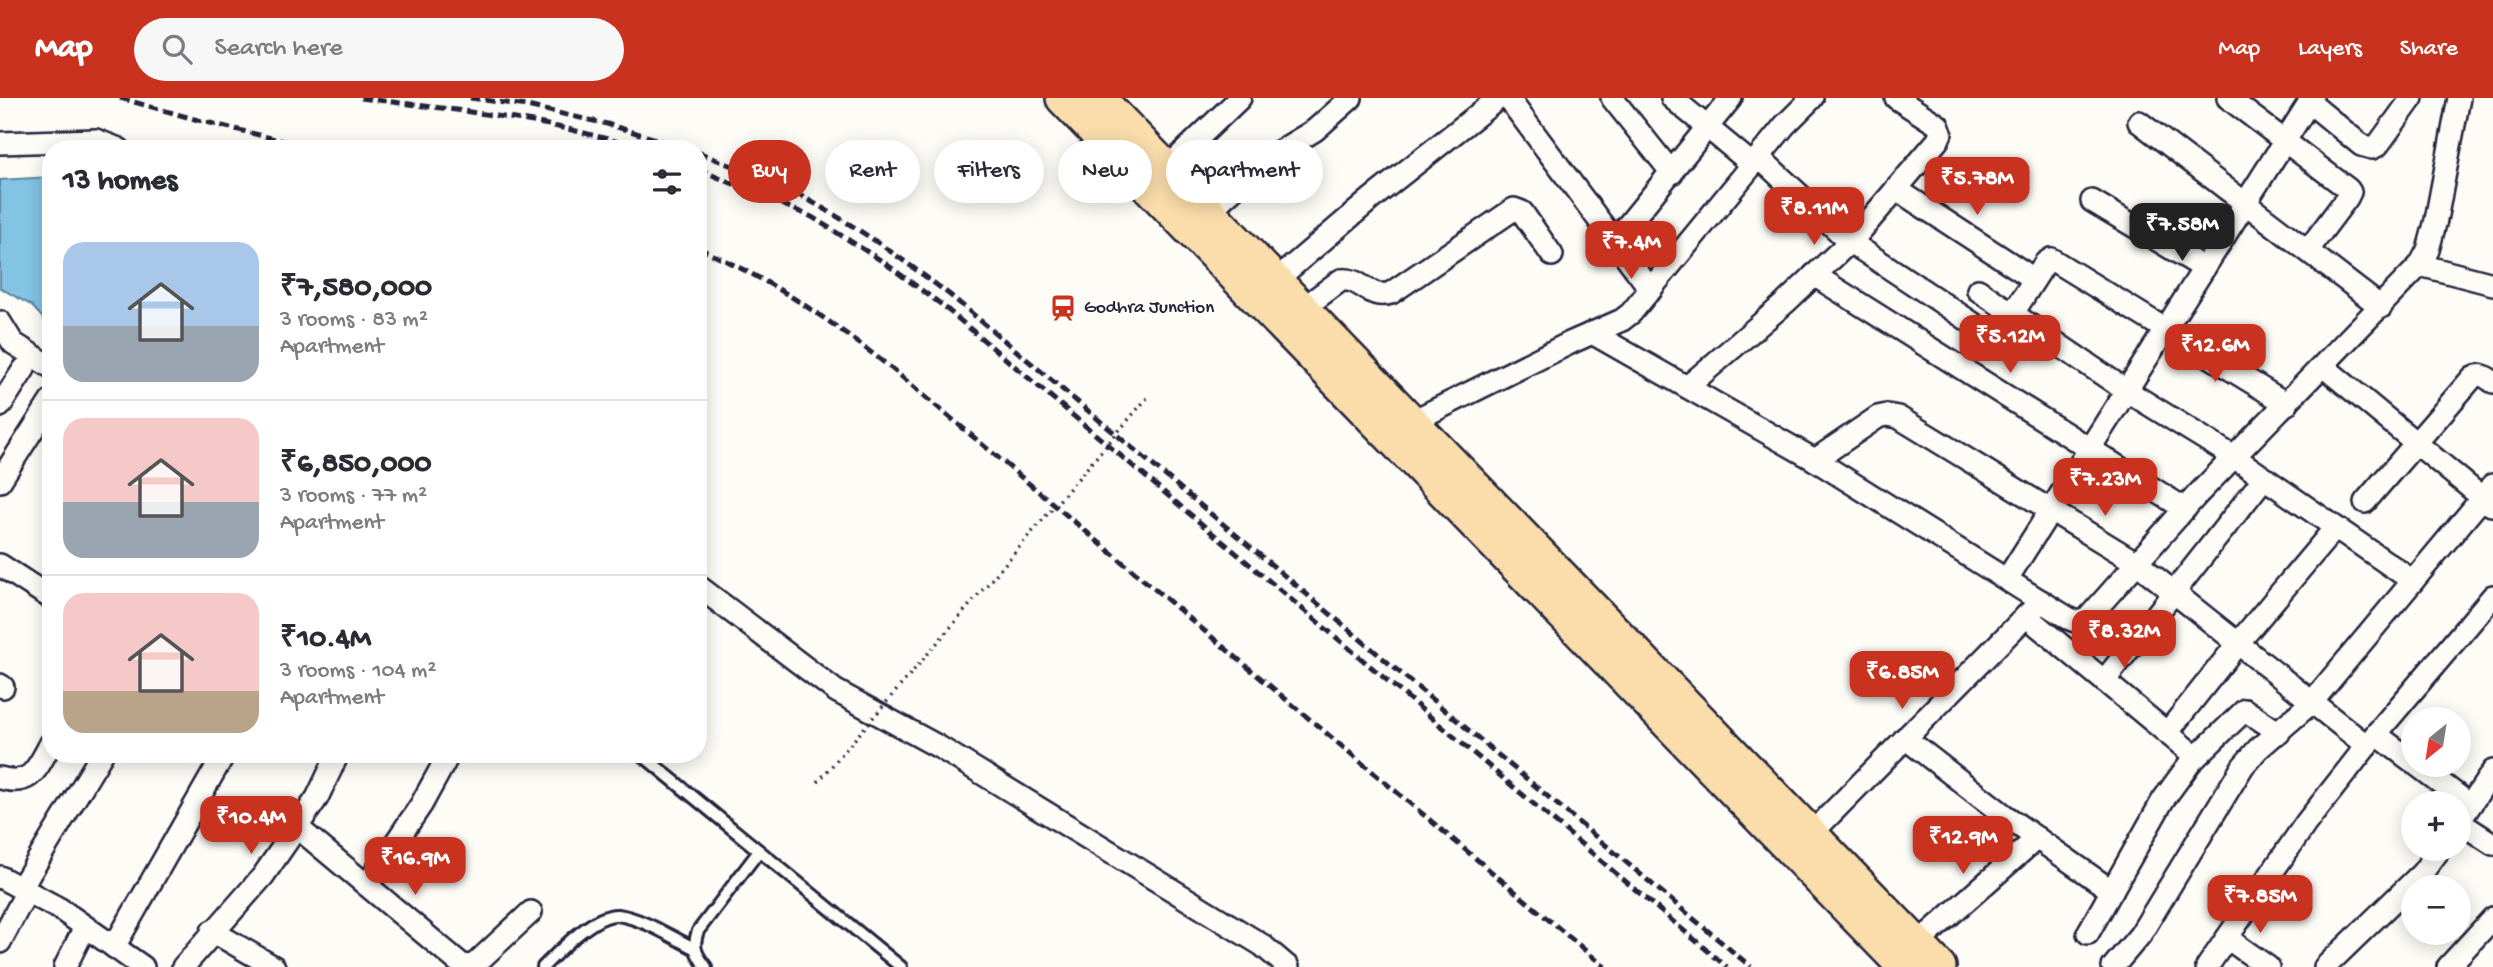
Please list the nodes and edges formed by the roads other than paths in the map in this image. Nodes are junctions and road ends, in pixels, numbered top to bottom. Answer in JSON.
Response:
{"nodes":[{"id":1,"x":1063,"y":98,"type":"edge"},
{"id":2,"x":1240,"y":98,"type":"edge"},
{"id":3,"x":1351,"y":98,"type":"edge"},
{"id":4,"x":1499,"y":98,"type":"edge"},
{"id":5,"x":1508,"y":98,"type":"edge"},
{"id":6,"x":1612,"y":98,"type":"edge"},
{"id":7,"x":1672,"y":98,"type":"edge"},
{"id":8,"x":1731,"y":98,"type":"edge"},
{"id":9,"x":1812,"y":98,"type":"edge"},
{"id":10,"x":1896,"y":98,"type":"edge"},
{"id":11,"x":2228,"y":98,"type":"edge"},
{"id":12,"x":2412,"y":98,"type":"edge"},
{"id":13,"x":2459,"y":98,"type":"edge"},
{"id":14,"x":1102,"y":99,"type":"edge"},
{"id":15,"x":2311,"y":100,"type":"edge"},
{"id":16,"x":2139,"y":122,"type":"dead end"},
{"id":17,"x":1709,"y":128,"type":"junction"},
{"id":18,"x":1196,"y":140,"type":"edge"},
{"id":19,"x":2284,"y":141,"type":"junction"},
{"id":20,"x":42,"y":142,"type":"edge"},
{"id":21,"x":0,"y":143,"type":"edge"},
{"id":22,"x":1756,"y":161,"type":"junction"},
{"id":23,"x":1166,"y":169,"type":"edge"},
{"id":24,"x":1672,"y":173,"type":"junction"},
{"id":25,"x":1896,"y":189,"type":"junction"},
{"id":26,"x":2092,"y":201,"type":"dead end"},
{"id":27,"x":2245,"y":201,"type":"junction"},
{"id":28,"x":1199,"y":203,"type":"edge"},
{"id":29,"x":1208,"y":212,"type":"junction"},
{"id":30,"x":1615,"y":241,"type":"junction"},
{"id":31,"x":1850,"y":242,"type":"junction"},
{"id":32,"x":2308,"y":250,"type":"junction"},
{"id":33,"x":1552,"y":255,"type":"dead end"},
{"id":34,"x":2420,"y":265,"type":"junction"},
{"id":35,"x":2204,"y":268,"type":"junction"},
{"id":36,"x":1814,"y":275,"type":"junction"},
{"id":37,"x":2034,"y":279,"type":"junction"},
{"id":38,"x":1275,"y":281,"type":"junction"},
{"id":39,"x":2493,"y":284,"type":"edge"},
{"id":40,"x":1651,"y":290,"type":"junction"},
{"id":41,"x":1978,"y":290,"type":"dead end"},
{"id":42,"x":2381,"y":307,"type":"junction"},
{"id":43,"x":1302,"y":309,"type":"junction"},
{"id":44,"x":2012,"y":313,"type":"junction"},
{"id":45,"x":0,"y":322,"type":"edge"},
{"id":46,"x":2166,"y":328,"type":"junction"},
{"id":47,"x":1592,"y":333,"type":"junction"},
{"id":48,"x":1992,"y":336,"type":"dead end"},
{"id":49,"x":42,"y":361,"type":"edge"},
{"id":50,"x":2323,"y":366,"type":"junction"},
{"id":51,"x":24,"y":369,"type":"dead end"},
{"id":52,"x":2493,"y":382,"type":"edge"},
{"id":53,"x":1687,"y":387,"type":"junction"},
{"id":54,"x":2127,"y":391,"type":"junction"},
{"id":55,"x":2287,"y":404,"type":"junction"},
{"id":56,"x":0,"y":406,"type":"edge"},
{"id":57,"x":42,"y":415,"type":"edge"},
{"id":58,"x":1402,"y":430,"type":"junction"},
{"id":59,"x":2415,"y":443,"type":"junction"},
{"id":60,"x":2089,"y":450,"type":"junction"},
{"id":61,"x":2234,"y":457,"type":"junction"},
{"id":62,"x":1815,"y":460,"type":"junction"},
{"id":63,"x":2264,"y":478,"type":"junction"},
{"id":64,"x":0,"y":481,"type":"edge"},
{"id":65,"x":2489,"y":497,"type":"edge"},
{"id":66,"x":2365,"y":502,"type":"dead end"},
{"id":67,"x":2050,"y":509,"type":"junction"},
{"id":68,"x":2185,"y":509,"type":"junction"},
{"id":69,"x":2335,"y":528,"type":"junction"},
{"id":70,"x":2137,"y":563,"type":"junction"},
{"id":71,"x":0,"y":565,"type":"edge"},
{"id":72,"x":2007,"y":579,"type":"junction"},
{"id":73,"x":2413,"y":581,"type":"junction"},
{"id":74,"x":42,"y":592,"type":"edge"},
{"id":75,"x":2174,"y":592,"type":"junction"},
{"id":76,"x":707,"y":593,"type":"edge"},
{"id":77,"x":2493,"y":596,"type":"edge"},
{"id":78,"x":2041,"y":601,"type":"junction"},
{"id":79,"x":2026,"y":616,"type":"junction"},
{"id":80,"x":2239,"y":642,"type":"junction"},
{"id":81,"x":2104,"y":681,"type":"junction"},
{"id":82,"x":2312,"y":702,"type":"junction"},
{"id":83,"x":2167,"y":733,"type":"junction"},
{"id":84,"x":2279,"y":733,"type":"junction"},
{"id":85,"x":1905,"y":738,"type":"junction"},
{"id":86,"x":2372,"y":740,"type":"junction"},
{"id":87,"x":2401,"y":756,"type":"edge"},
{"id":88,"x":2196,"y":757,"type":"junction"},
{"id":89,"x":42,"y":759,"type":"edge"},
{"id":90,"x":97,"y":763,"type":"edge"},
{"id":91,"x":219,"y":763,"type":"edge"},
{"id":92,"x":334,"y":763,"type":"edge"},
{"id":93,"x":444,"y":763,"type":"edge"},
{"id":94,"x":652,"y":763,"type":"edge"},
{"id":95,"x":2493,"y":771,"type":"edge"},
{"id":96,"x":2428,"y":777,"type":"edge"},
{"id":97,"x":0,"y":778,"type":"edge"},
{"id":98,"x":2440,"y":791,"type":"edge"},
{"id":99,"x":2471,"y":804,"type":"edge"},
{"id":100,"x":2471,"y":823,"type":"edge"},
{"id":101,"x":297,"y":827,"type":"junction"},
{"id":102,"x":2037,"y":838,"type":"junction"},
{"id":103,"x":1802,"y":843,"type":"junction"},
{"id":104,"x":2493,"y":844,"type":"edge"},
{"id":105,"x":759,"y":851,"type":"junction"},
{"id":106,"x":2431,"y":861,"type":"edge"},
{"id":107,"x":0,"y":877,"type":"edge"},
{"id":108,"x":367,"y":885,"type":"junction"},
{"id":109,"x":24,"y":889,"type":"junction"},
{"id":110,"x":2112,"y":891,"type":"junction"},
{"id":111,"x":531,"y":912,"type":"dead end"},
{"id":112,"x":2493,"y":918,"type":"edge"},
{"id":113,"x":85,"y":927,"type":"junction"},
{"id":114,"x":212,"y":931,"type":"junction"},
{"id":115,"x":2088,"y":933,"type":"dead end"},
{"id":116,"x":2227,"y":938,"type":"junction"},
{"id":117,"x":0,"y":942,"type":"edge"},
{"id":118,"x":114,"y":947,"type":"junction"},
{"id":119,"x":694,"y":948,"type":"junction"},
{"id":120,"x":1921,"y":959,"type":"edge"},
{"id":121,"x":65,"y":967,"type":"edge"},
{"id":122,"x":143,"y":967,"type":"edge"},
{"id":123,"x":183,"y":967,"type":"edge"},
{"id":124,"x":274,"y":967,"type":"edge"},
{"id":125,"x":542,"y":967,"type":"edge"},
{"id":126,"x":706,"y":967,"type":"edge"},
{"id":127,"x":901,"y":967,"type":"edge"},
{"id":128,"x":1287,"y":967,"type":"edge"},
{"id":129,"x":2113,"y":967,"type":"edge"},
{"id":130,"x":2207,"y":967,"type":"edge"},
{"id":131,"x":2268,"y":967,"type":"edge"},
{"id":132,"x":2325,"y":967,"type":"edge"},
{"id":133,"x":2448,"y":967,"type":"edge"}],
"edges":[{"from":1,"to":58,"type":"main road"},
{"from":2,"to":18,"type":"street"},
{"from":3,"to":29,"type":"street"},
{"from":4,"to":38,"type":"street"},
{"from":5,"to":30,"type":"street"},
{"from":6,"to":24,"type":"street"},
{"from":7,"to":17,"type":"street"},
{"from":8,"to":17,"type":"street"},
{"from":9,"to":22,"type":"street"},
{"from":10,"to":25,"type":"street"},
{"from":11,"to":19,"type":"street"},
{"from":12,"to":15,"type":"street"},
{"from":13,"to":34,"type":"street"},
{"from":14,"to":23,"type":"main road"},
{"from":15,"to":19,"type":"street"},
{"from":16,"to":27,"type":"street"},
{"from":17,"to":22,"type":"street"},
{"from":17,"to":24,"type":"street"},
{"from":19,"to":27,"type":"street"},
{"from":19,"to":32,"type":"street"},
{"from":20,"to":21,"type":"street"},
{"from":22,"to":31,"type":"street"},
{"from":22,"to":40,"type":"street"},
{"from":24,"to":30,"type":"street"},
{"from":25,"to":31,"type":"street"},
{"from":25,"to":37,"type":"street"},
{"from":26,"to":35,"type":"street"},
{"from":27,"to":32,"type":"street"},
{"from":27,"to":35,"type":"street"},
{"from":28,"to":29,"type":"main road"},
{"from":29,"to":38,"type":"main road"},
{"from":30,"to":40,"type":"street"},
{"from":31,"to":36,"type":"street"},
{"from":31,"to":48,"type":"street"},
{"from":32,"to":42,"type":"street"},
{"from":33,"to":43,"type":"street"},
{"from":34,"to":39,"type":"street"},
{"from":34,"to":42,"type":"street"},
{"from":35,"to":46,"type":"street"},
{"from":36,"to":53,"type":"street"},
{"from":36,"to":60,"type":"street"},
{"from":37,"to":44,"type":"street"},
{"from":37,"to":46,"type":"street"},
{"from":38,"to":43,"type":"main road"},
{"from":40,"to":47,"type":"street"},
{"from":41,"to":44,"type":"street"},
{"from":42,"to":50,"type":"street"},
{"from":43,"to":58,"type":"main road"},
{"from":44,"to":54,"type":"street"},
{"from":45,"to":49,"type":"street"},
{"from":46,"to":54,"type":"street"},
{"from":46,"to":55,"type":"street"},
{"from":47,"to":53,"type":"street"},
{"from":47,"to":58,"type":"street"},
{"from":50,"to":55,"type":"street"},
{"from":50,"to":59,"type":"street"},
{"from":51,"to":56,"type":"street"},
{"from":52,"to":59,"type":"street"},
{"from":53,"to":62,"type":"street"},
{"from":54,"to":60,"type":"street"},
{"from":54,"to":61,"type":"street"},
{"from":55,"to":61,"type":"street"},
{"from":57,"to":64,"type":"street"},
{"from":58,"to":103,"type":"main road"},
{"from":59,"to":65,"type":"street"},
{"from":59,"to":66,"type":"street"},
{"from":60,"to":67,"type":"street"},
{"from":60,"to":68,"type":"street"},
{"from":61,"to":63,"type":"street"},
{"from":61,"to":68,"type":"street"},
{"from":62,"to":67,"type":"street"},
{"from":62,"to":72,"type":"street"},
{"from":63,"to":69,"type":"street"},
{"from":63,"to":75,"type":"street"},
{"from":65,"to":73,"type":"street"},
{"from":67,"to":70,"type":"street"},
{"from":67,"to":72,"type":"street"},
{"from":68,"to":70,"type":"street"},
{"from":69,"to":73,"type":"street"},
{"from":69,"to":80,"type":"street"},
{"from":70,"to":75,"type":"street"},
{"from":70,"to":78,"type":"street"},
{"from":71,"to":74,"type":"street"},
{"from":72,"to":78,"type":"street"},
{"from":73,"to":82,"type":"street"},
{"from":75,"to":80,"type":"street"},
{"from":75,"to":81,"type":"street"},
{"from":76,"to":128,"type":"street"},
{"from":77,"to":86,"type":"street"},
{"from":78,"to":79,"type":"street"},
{"from":79,"to":81,"type":"street"},
{"from":79,"to":85,"type":"street"},
{"from":80,"to":82,"type":"street"},
{"from":80,"to":83,"type":"street"},
{"from":81,"to":83,"type":"street"},
{"from":82,"to":84,"type":"street"},
{"from":82,"to":86,"type":"street"},
{"from":83,"to":88,"type":"street"},
{"from":84,"to":88,"type":"street"},
{"from":84,"to":129,"type":"street"},
{"from":85,"to":102,"type":"street"},
{"from":85,"to":103,"type":"street"},
{"from":86,"to":87,"type":"street"},
{"from":86,"to":116,"type":"street"},
{"from":88,"to":110,"type":"street"},
{"from":89,"to":97,"type":"street"},
{"from":90,"to":109,"type":"street"},
{"from":91,"to":118,"type":"street"},
{"from":92,"to":101,"type":"street"},
{"from":93,"to":108,"type":"street"},
{"from":94,"to":105,"type":"lane"},
{"from":95,"to":99,"type":"street"},
{"from":96,"to":98,"type":"street"},
{"from":100,"to":104,"type":"street"},
{"from":101,"to":108,"type":"street"},
{"from":101,"to":114,"type":"street"},
{"from":102,"to":110,"type":"street"},
{"from":102,"to":120,"type":"street"},
{"from":103,"to":120,"type":"main road"},
{"from":105,"to":119,"type":"lane"},
{"from":105,"to":127,"type":"lane"},
{"from":106,"to":132,"type":"street"},
{"from":107,"to":109,"type":"street"},
{"from":108,"to":111,"type":"street"},
{"from":109,"to":113,"type":"street"},
{"from":109,"to":117,"type":"street"},
{"from":110,"to":115,"type":"street"},
{"from":112,"to":133,"type":"street"},
{"from":113,"to":118,"type":"street"},
{"from":113,"to":121,"type":"street"},
{"from":114,"to":123,"type":"street"},
{"from":114,"to":124,"type":"street"},
{"from":116,"to":130,"type":"street"},
{"from":116,"to":131,"type":"street"},
{"from":118,"to":122,"type":"street"},
{"from":119,"to":125,"type":"lane"},
{"from":119,"to":126,"type":"lane"}]}
